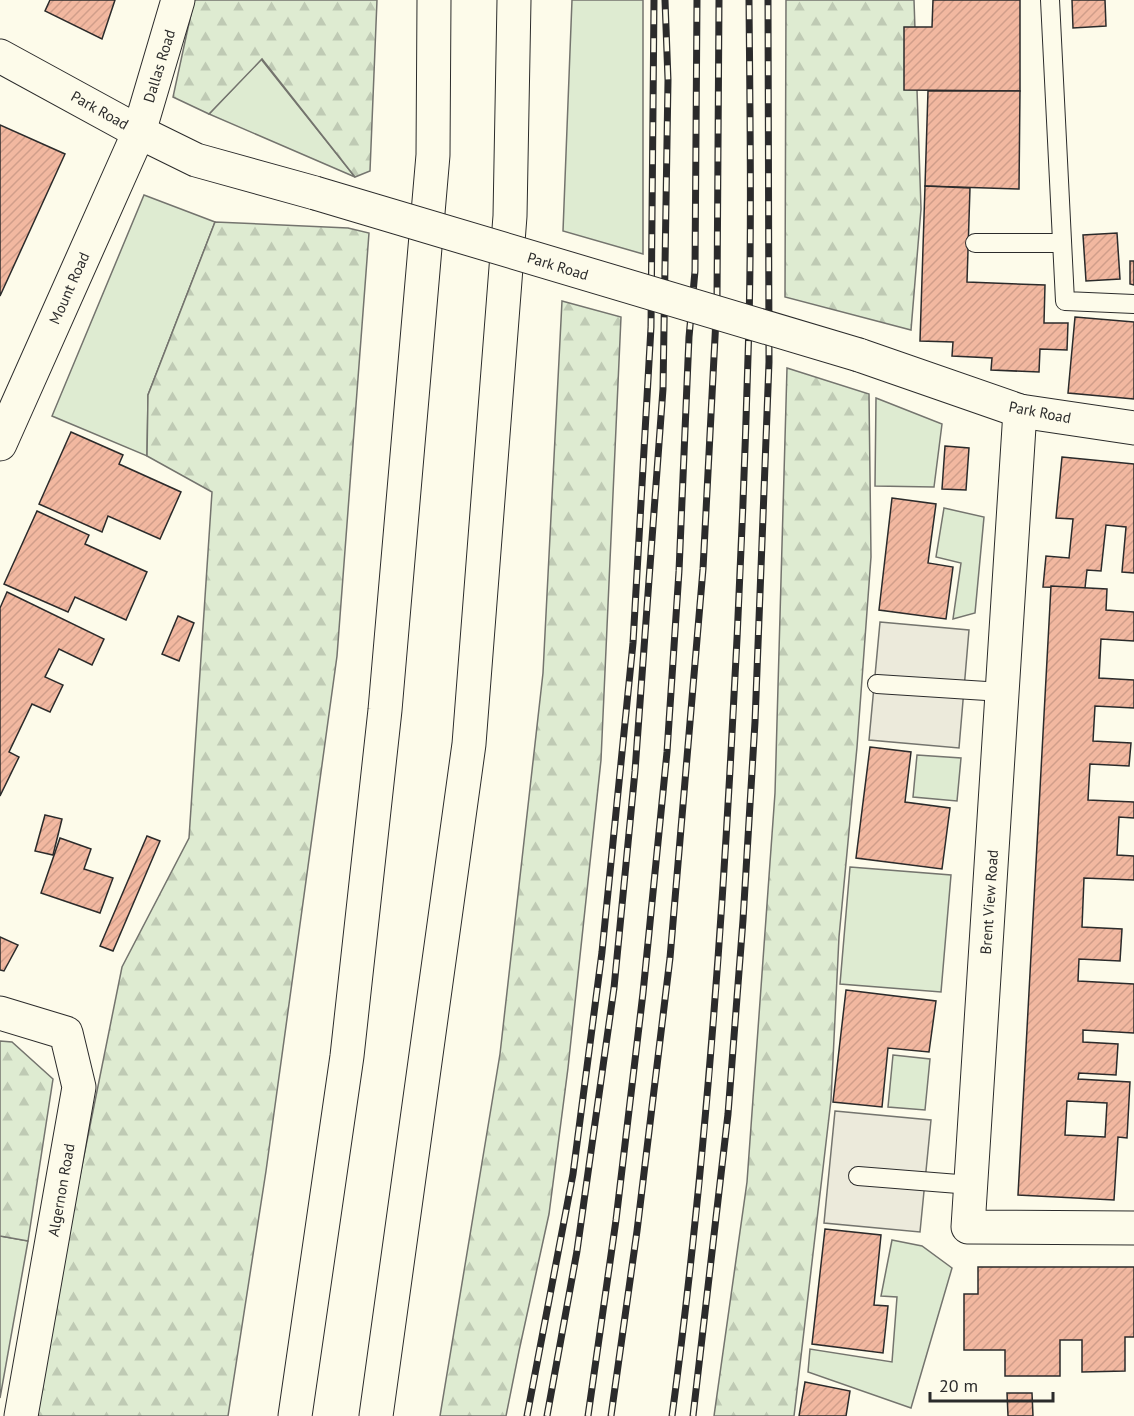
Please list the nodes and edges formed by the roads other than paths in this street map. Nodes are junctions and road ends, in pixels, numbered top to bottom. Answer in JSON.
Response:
{"nodes":[{"id":1,"x":178,"y":0,"type":"edge"},
{"id":2,"x":433,"y":0,"type":"edge"},
{"id":3,"x":514,"y":0,"type":"edge"},
{"id":4,"x":1050,"y":0,"type":"edge"},
{"id":5,"x":0,"y":56,"type":"edge"},
{"id":6,"x":139,"y":132,"type":"junction"},
{"id":7,"x":975,"y":243,"type":"dead end"},
{"id":8,"x":1062,"y":243,"type":"junction"},
{"id":9,"x":1134,"y":304,"type":"edge"},
{"id":10,"x":1020,"y":411,"type":"junction"},
{"id":11,"x":1134,"y":428,"type":"edge"},
{"id":12,"x":0,"y":444,"type":"edge"},
{"id":13,"x":876,"y":684,"type":"dead end"},
{"id":14,"x":1002,"y":692,"type":"junction"},
{"id":15,"x":0,"y":1013,"type":"edge"},
{"id":16,"x":858,"y":1176,"type":"dead end"},
{"id":17,"x":971,"y":1185,"type":"junction"},
{"id":18,"x":1134,"y":1228,"type":"edge"},
{"id":19,"x":21,"y":1416,"type":"edge"},
{"id":20,"x":295,"y":1416,"type":"edge"},
{"id":21,"x":376,"y":1416,"type":"edge"}],
"edges":[{"from":1,"to":6,"type":"main road","name":"Dallas Road"},
{"from":2,"to":20,"type":"main road"},
{"from":3,"to":21,"type":"main road"},
{"from":4,"to":8,"type":"lane"},
{"from":5,"to":6,"type":"main road","name":"Park Road"},
{"from":6,"to":10,"type":"main road","name":"Park Road","bridge":true},
{"from":6,"to":12,"type":"main road","name":"Mount Road"},
{"from":7,"to":8,"type":"lane"},
{"from":8,"to":9,"type":"lane"},
{"from":10,"to":11,"type":"main road","name":"Park Road"},
{"from":10,"to":14,"type":"main road","name":"Brent View Road"},
{"from":13,"to":14,"type":"lane"},
{"from":14,"to":17,"type":"main road","name":"Brent View Road"},
{"from":15,"to":19,"type":"main road","name":"Algernon Road"},
{"from":16,"to":17,"type":"lane"},
{"from":17,"to":18,"type":"main road","name":"Brent View Road"}]}
